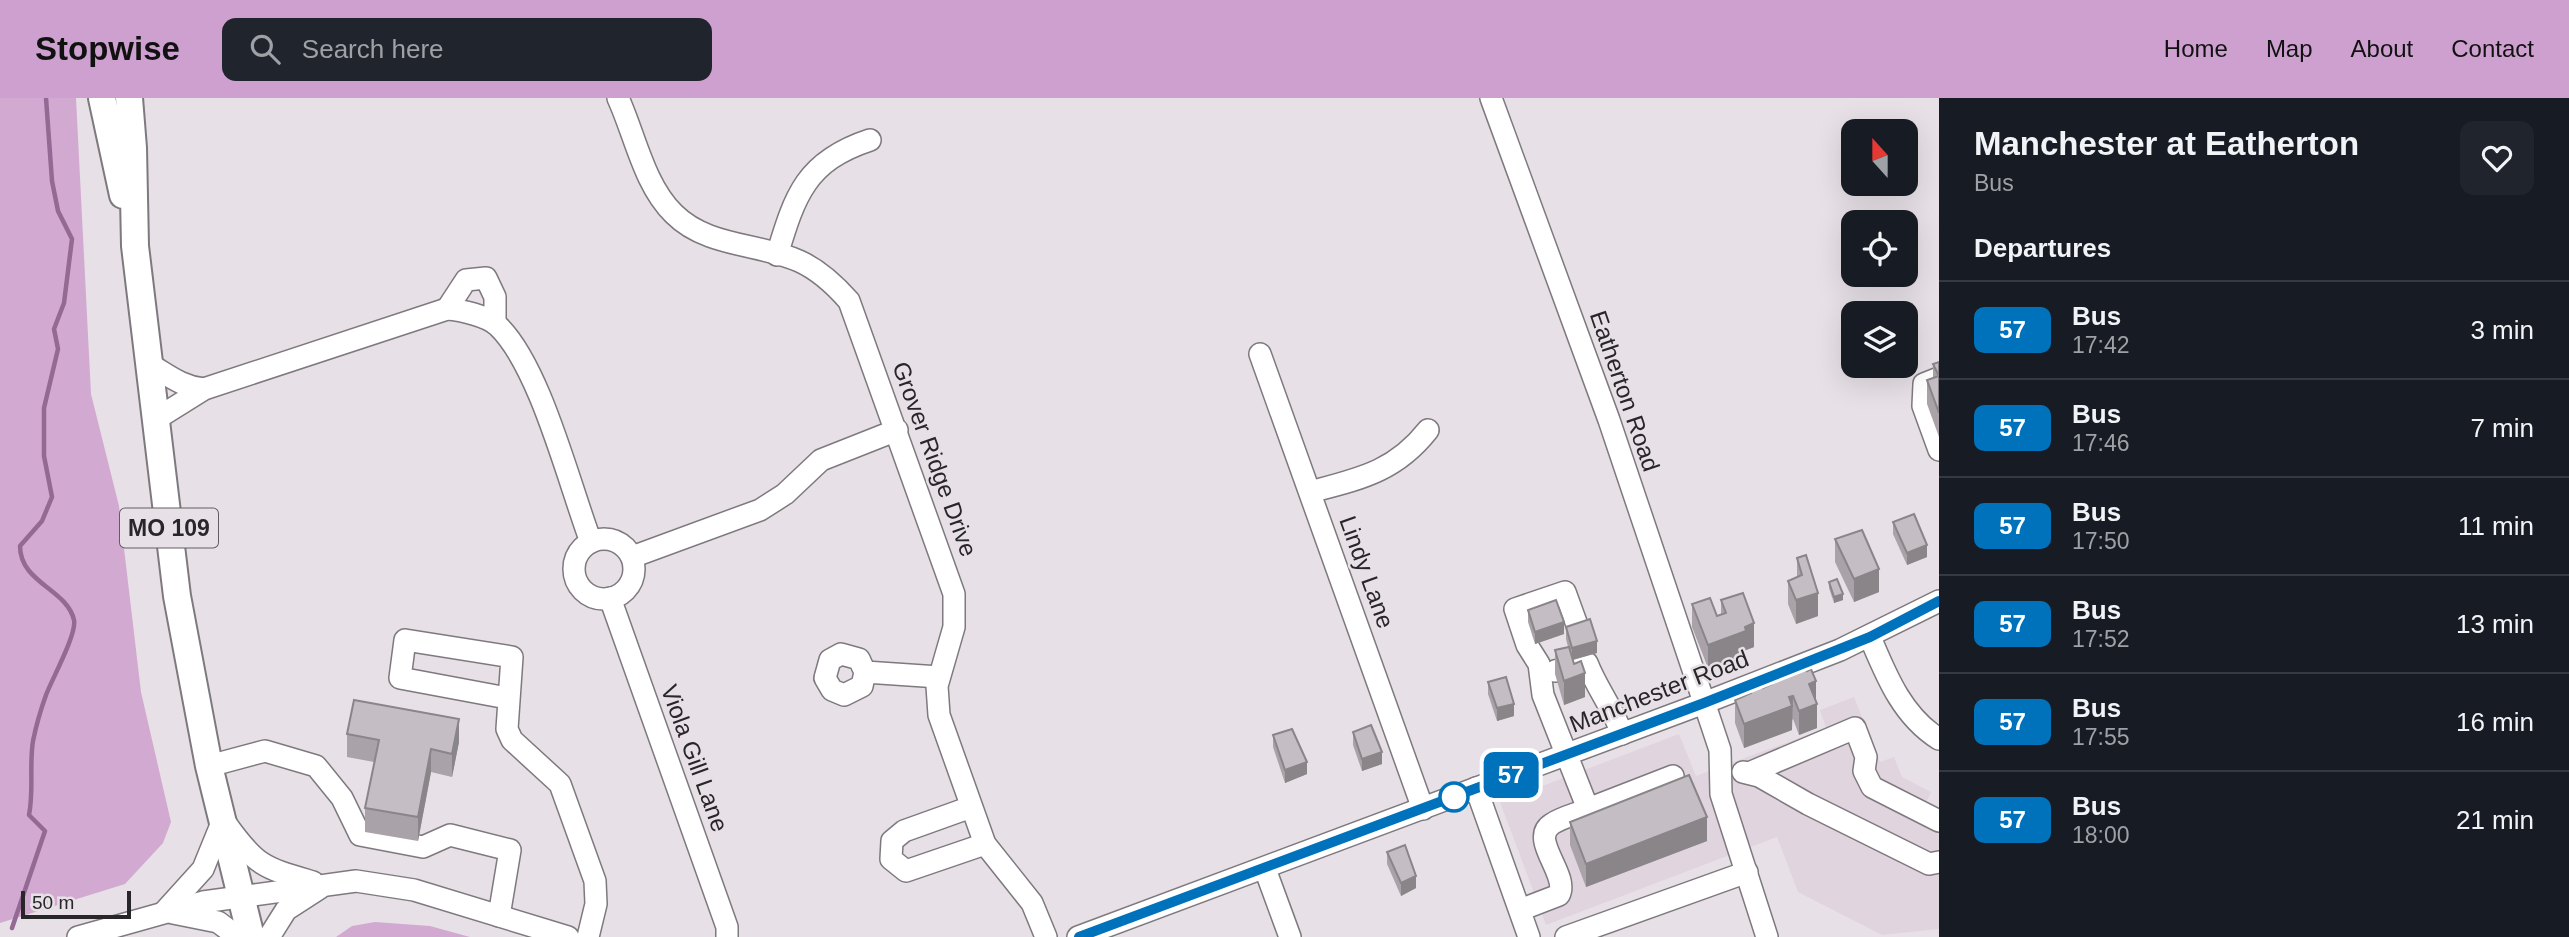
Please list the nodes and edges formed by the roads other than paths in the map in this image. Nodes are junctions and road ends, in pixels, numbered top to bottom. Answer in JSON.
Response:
{"nodes":[{"id":1,"x":102,"y":98,"type":"edge"},
{"id":2,"x":129,"y":98,"type":"edge"},
{"id":3,"x":618,"y":98,"type":"edge"},
{"id":4,"x":1491,"y":98,"type":"edge"},
{"id":5,"x":870,"y":140,"type":"dead end"},
{"id":6,"x":135,"y":246,"type":"junction"},
{"id":7,"x":778,"y":256,"type":"junction"},
{"id":8,"x":447,"y":309,"type":"junction"},
{"id":9,"x":495,"y":323,"type":"junction"},
{"id":10,"x":1261,"y":354,"type":"dead end"},
{"id":11,"x":149,"y":363,"type":"junction"},
{"id":12,"x":1939,"y":378,"type":"edge"},
{"id":13,"x":204,"y":389,"type":"junction"},
{"id":14,"x":156,"y":419,"type":"junction"},
{"id":15,"x":897,"y":430,"type":"junction"},
{"id":16,"x":1428,"y":430,"type":"dead end"},
{"id":17,"x":1939,"y":450,"type":"edge"},
{"id":18,"x":1310,"y":492,"type":"junction"},
{"id":19,"x":591,"y":542,"type":"junction"},
{"id":20,"x":632,"y":557,"type":"junction"},
{"id":21,"x":610,"y":598,"type":"junction"},
{"id":22,"x":1939,"y":601,"type":"edge"},
{"id":23,"x":1577,"y":625,"type":"edge"},
{"id":24,"x":1870,"y":637,"type":"junction"},
{"id":25,"x":865,"y":672,"type":"dead end"},
{"id":26,"x":939,"y":677,"type":"junction"},
{"id":27,"x":1541,"y":677,"type":"junction"},
{"id":28,"x":507,"y":698,"type":"junction"},
{"id":29,"x":1704,"y":703,"type":"junction"},
{"id":30,"x":1622,"y":734,"type":"junction"},
{"id":31,"x":1939,"y":739,"type":"edge"},
{"id":32,"x":1567,"y":754,"type":"junction"},
{"id":33,"x":209,"y":766,"type":"junction"},
{"id":34,"x":1721,"y":766,"type":"junction"},
{"id":35,"x":1749,"y":773,"type":"junction"},
{"id":36,"x":1673,"y":776,"type":"dead end"},
{"id":37,"x":1476,"y":788,"type":"junction"},
{"id":38,"x":971,"y":807,"type":"junction"},
{"id":39,"x":1423,"y":808,"type":"junction"},
{"id":40,"x":1588,"y":809,"type":"junction"},
{"id":41,"x":223,"y":820,"type":"junction"},
{"id":42,"x":1939,"y":821,"type":"edge"},
{"id":43,"x":985,"y":844,"type":"junction"},
{"id":44,"x":1939,"y":862,"type":"edge"},
{"id":45,"x":1265,"y":869,"type":"junction"},
{"id":46,"x":1747,"y":872,"type":"junction"},
{"id":47,"x":325,"y":885,"type":"junction"},
{"id":48,"x":240,"y":895,"type":"junction"},
{"id":49,"x":1520,"y":910,"type":"junction"},
{"id":50,"x":164,"y":912,"type":"junction"},
{"id":51,"x":499,"y":916,"type":"junction"},
{"id":52,"x":78,"y":937,"type":"edge"},
{"id":53,"x":238,"y":937,"type":"edge"},
{"id":54,"x":251,"y":937,"type":"edge"},
{"id":55,"x":269,"y":937,"type":"edge"},
{"id":56,"x":568,"y":937,"type":"edge"},
{"id":57,"x":588,"y":937,"type":"edge"},
{"id":58,"x":727,"y":937,"type":"edge"},
{"id":59,"x":1046,"y":937,"type":"edge"},
{"id":60,"x":1079,"y":937,"type":"edge"},
{"id":61,"x":1290,"y":937,"type":"edge"},
{"id":62,"x":1529,"y":937,"type":"edge"},
{"id":63,"x":1566,"y":937,"type":"edge"},
{"id":64,"x":1767,"y":937,"type":"edge"}],
"edges":[{"from":1,"to":6,"type":"main road","number":"MO 109"},
{"from":2,"to":6,"type":"main road","number":"MO 109"},
{"from":3,"to":7,"type":"street","name":"Grover Ridge Drive"},
{"from":4,"to":29,"type":"street","name":"Eatherton Road"},
{"from":5,"to":7,"type":"street"},
{"from":6,"to":11,"type":"main road","number":"MO 109"},
{"from":7,"to":15,"type":"street","name":"Grover Ridge Drive"},
{"from":8,"to":9,"type":"street"},
{"from":8,"to":9,"type":"street"},
{"from":8,"to":13,"type":"street"},
{"from":9,"to":19,"type":"street"},
{"from":10,"to":18,"type":"street","name":"Lindy Lane"},
{"from":11,"to":13,"type":"street"},
{"from":11,"to":14,"type":"main road","number":"MO 109"},
{"from":12,"to":17,"type":"street"},
{"from":13,"to":14,"type":"street"},
{"from":14,"to":33,"type":"main road","number":"MO 109"},
{"from":15,"to":20,"type":"street"},
{"from":15,"to":26,"type":"street","name":"Grover Ridge Drive"},
{"from":16,"to":18,"type":"street"},
{"from":18,"to":39,"type":"street","name":"Lindy Lane"},
{"from":19,"to":20,"type":"street"},
{"from":19,"to":21,"type":"street"},
{"from":20,"to":21,"type":"street"},
{"from":21,"to":58,"type":"street","name":"Viola Gill Lane"},
{"from":22,"to":24,"type":"street","name":"Manchester Road"},
{"from":23,"to":27,"type":"street"},
{"from":24,"to":29,"type":"street","name":"Manchester Road"},
{"from":24,"to":31,"type":"street"},
{"from":25,"to":26,"type":"street"},
{"from":26,"to":38,"type":"street","name":"Grover Ridge Drive"},
{"from":27,"to":30,"type":"street"},
{"from":27,"to":32,"type":"street"},
{"from":28,"to":28,"type":"street"},
{"from":28,"to":57,"type":"street"},
{"from":29,"to":30,"type":"street","name":"Manchester Road"},
{"from":29,"to":34,"type":"street","name":"Eatherton Road"},
{"from":30,"to":32,"type":"street","name":"Manchester Road"},
{"from":32,"to":37,"type":"street","name":"Manchester Road"},
{"from":32,"to":40,"type":"street"},
{"from":33,"to":41,"type":"main road","number":"MO 109"},
{"from":33,"to":51,"type":"street"},
{"from":34,"to":35,"type":"street"},
{"from":34,"to":46,"type":"street","name":"Eatherton Road"},
{"from":35,"to":42,"type":"street"},
{"from":35,"to":44,"type":"street"},
{"from":36,"to":40,"type":"street"},
{"from":37,"to":39,"type":"street","name":"Manchester Road"},
{"from":37,"to":49,"type":"street"},
{"from":38,"to":43,"type":"street","name":"Grover Ridge Drive"},
{"from":38,"to":43,"type":"street"},
{"from":39,"to":45,"type":"street","name":"Manchester Road"},
{"from":40,"to":49,"type":"street"},
{"from":41,"to":47,"type":"street"},
{"from":41,"to":48,"type":"main road","number":"MO 109"},
{"from":41,"to":50,"type":"street"},
{"from":43,"to":59,"type":"street","name":"Grover Ridge Drive"},
{"from":45,"to":60,"type":"street","name":"Manchester Road"},
{"from":45,"to":61,"type":"street"},
{"from":46,"to":63,"type":"street"},
{"from":46,"to":64,"type":"street","name":"Eatherton Road"},
{"from":47,"to":48,"type":"street"},
{"from":47,"to":51,"type":"street"},
{"from":47,"to":55,"type":"street"},
{"from":48,"to":50,"type":"street"},
{"from":48,"to":54,"type":"main road","number":"MO 109"},
{"from":49,"to":62,"type":"street"},
{"from":50,"to":52,"type":"street"},
{"from":50,"to":53,"type":"street"},
{"from":51,"to":56,"type":"street"}]}
